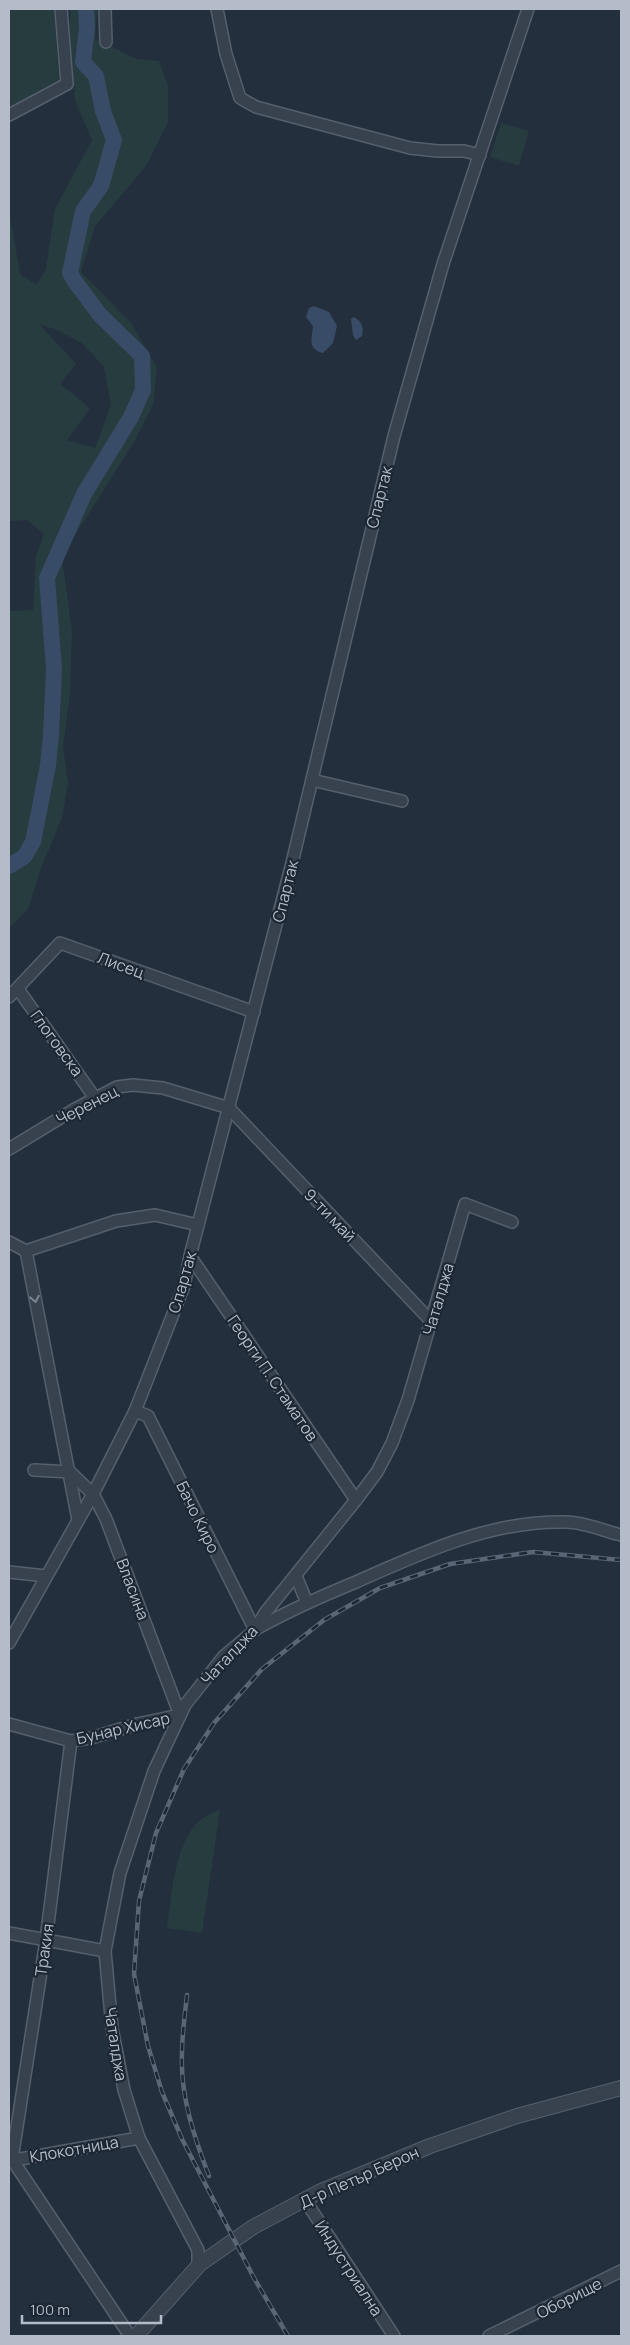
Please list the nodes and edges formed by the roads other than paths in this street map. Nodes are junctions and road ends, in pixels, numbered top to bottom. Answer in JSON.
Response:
{"nodes":[{"id":1,"x":61,"y":9,"type":"edge"},
{"id":2,"x":105,"y":9,"type":"edge"},
{"id":3,"x":216,"y":9,"type":"edge"},
{"id":4,"x":528,"y":9,"type":"edge"},
{"id":5,"x":106,"y":42,"type":"dead end"},
{"id":6,"x":9,"y":115,"type":"edge"},
{"id":7,"x":480,"y":155,"type":"junction"},
{"id":8,"x":312,"y":780,"type":"junction"},
{"id":9,"x":402,"y":801,"type":"dead end"},
{"id":10,"x":18,"y":989,"type":"junction"},
{"id":11,"x":9,"y":997,"type":"edge"},
{"id":12,"x":254,"y":1012,"type":"junction"},
{"id":13,"x":95,"y":1098,"type":"junction"},
{"id":14,"x":228,"y":1108,"type":"junction"},
{"id":15,"x":9,"y":1150,"type":"edge"},
{"id":16,"x":512,"y":1222,"type":"dead end"},
{"id":17,"x":198,"y":1225,"type":"junction"},
{"id":18,"x":9,"y":1242,"type":"edge"},
{"id":19,"x":26,"y":1251,"type":"junction"},
{"id":20,"x":190,"y":1256,"type":"junction"},
{"id":21,"x":431,"y":1321,"type":"junction"},
{"id":22,"x":135,"y":1411,"type":"junction"},
{"id":23,"x":34,"y":1470,"type":"dead end"},
{"id":24,"x":70,"y":1472,"type":"junction"},
{"id":25,"x":93,"y":1494,"type":"junction"},
{"id":26,"x":356,"y":1500,"type":"junction"},
{"id":27,"x":78,"y":1520,"type":"junction"},
{"id":28,"x":621,"y":1535,"type":"edge"},
{"id":29,"x":9,"y":1572,"type":"edge"},
{"id":30,"x":46,"y":1576,"type":"junction"},
{"id":31,"x":296,"y":1576,"type":"junction"},
{"id":32,"x":307,"y":1603,"type":"junction"},
{"id":33,"x":255,"y":1630,"type":"junction"},
{"id":34,"x":9,"y":1643,"type":"edge"},
{"id":35,"x":180,"y":1715,"type":"junction"},
{"id":36,"x":9,"y":1724,"type":"edge"},
{"id":37,"x":71,"y":1741,"type":"junction"},
{"id":38,"x":9,"y":1933,"type":"edge"},
{"id":39,"x":46,"y":1940,"type":"junction"},
{"id":40,"x":106,"y":1950,"type":"junction"},
{"id":41,"x":621,"y":2088,"type":"edge"},
{"id":42,"x":139,"y":2138,"type":"junction"},
{"id":43,"x":10,"y":2158,"type":"edge"},
{"id":44,"x":305,"y":2200,"type":"junction"},
{"id":45,"x":198,"y":2266,"type":"junction"},
{"id":46,"x":621,"y":2271,"type":"edge"},
{"id":47,"x":130,"y":2336,"type":"edge"},
{"id":48,"x":136,"y":2336,"type":"edge"},
{"id":49,"x":394,"y":2336,"type":"edge"},
{"id":50,"x":489,"y":2336,"type":"edge"}],
"edges":[{"from":1,"to":6,"type":"street"},
{"from":2,"to":5,"type":"street"},
{"from":3,"to":7,"type":"street"},
{"from":4,"to":7,"type":"street","name":"Спартак"},
{"from":7,"to":8,"type":"street","name":"Спартак"},
{"from":8,"to":9,"type":"street"},
{"from":8,"to":12,"type":"street","name":"Спартак"},
{"from":10,"to":11,"type":"street","name":"Лисец"},
{"from":10,"to":12,"type":"street","name":"Лисец"},
{"from":10,"to":13,"type":"street","name":"Глоговска"},
{"from":12,"to":14,"type":"street","name":"Спартак"},
{"from":13,"to":14,"type":"street","name":"Черенец"},
{"from":13,"to":15,"type":"street","name":"Черенец"},
{"from":14,"to":17,"type":"street","name":"Спартак"},
{"from":14,"to":21,"type":"street","name":"9-ти май"},
{"from":16,"to":21,"type":"street","name":"Чаталджа"},
{"from":17,"to":19,"type":"street"},
{"from":17,"to":20,"type":"street","name":"Спартак"},
{"from":18,"to":19,"type":"street"},
{"from":19,"to":24,"type":"street","one_way":true},
{"from":20,"to":22,"type":"street","name":"Спартак"},
{"from":20,"to":26,"type":"street","name":"Георги П. Стаматов"},
{"from":21,"to":26,"type":"street","name":"Чаталджа"},
{"from":22,"to":25,"type":"street","name":"Спартак"},
{"from":22,"to":33,"type":"street","name":"Бачо Киро"},
{"from":23,"to":24,"type":"street"},
{"from":24,"to":25,"type":"street","name":"Власина"},
{"from":24,"to":27,"type":"street"},
{"from":25,"to":27,"type":"street","name":"Спартак"},
{"from":25,"to":35,"type":"street","name":"Власина"},
{"from":26,"to":31,"type":"street","name":"Чаталджа"},
{"from":27,"to":30,"type":"street","name":"Спартак"},
{"from":28,"to":32,"type":"street"},
{"from":29,"to":30,"type":"street"},
{"from":30,"to":34,"type":"street","name":"Спартак"},
{"from":31,"to":32,"type":"street"},
{"from":31,"to":33,"type":"street","name":"Чаталджа"},
{"from":32,"to":33,"type":"street"},
{"from":33,"to":35,"type":"street","name":"Чаталджа"},
{"from":35,"to":37,"type":"street","name":"Бунар Хисар"},
{"from":35,"to":40,"type":"street","name":"Чаталджа"},
{"from":36,"to":37,"type":"street","name":"Бунар Хисар"},
{"from":37,"to":39,"type":"street","name":"Тракия"},
{"from":38,"to":39,"type":"street"},
{"from":39,"to":40,"type":"street"},
{"from":39,"to":43,"type":"street","name":"Тракия"},
{"from":40,"to":42,"type":"street","name":"Чаталджа"},
{"from":41,"to":44,"type":"street","name":"Д-р Петър Берон"},
{"from":42,"to":43,"type":"street","name":"Клокотница"},
{"from":42,"to":45,"type":"street","name":"Чаталджа"},
{"from":43,"to":47,"type":"street"},
{"from":44,"to":45,"type":"street","name":"Д-р Петър Берон"},
{"from":44,"to":49,"type":"street","name":"Индустриална"},
{"from":45,"to":48,"type":"street","name":"Д-р Петър Берон"},
{"from":46,"to":50,"type":"street","name":"Оборище"}]}
